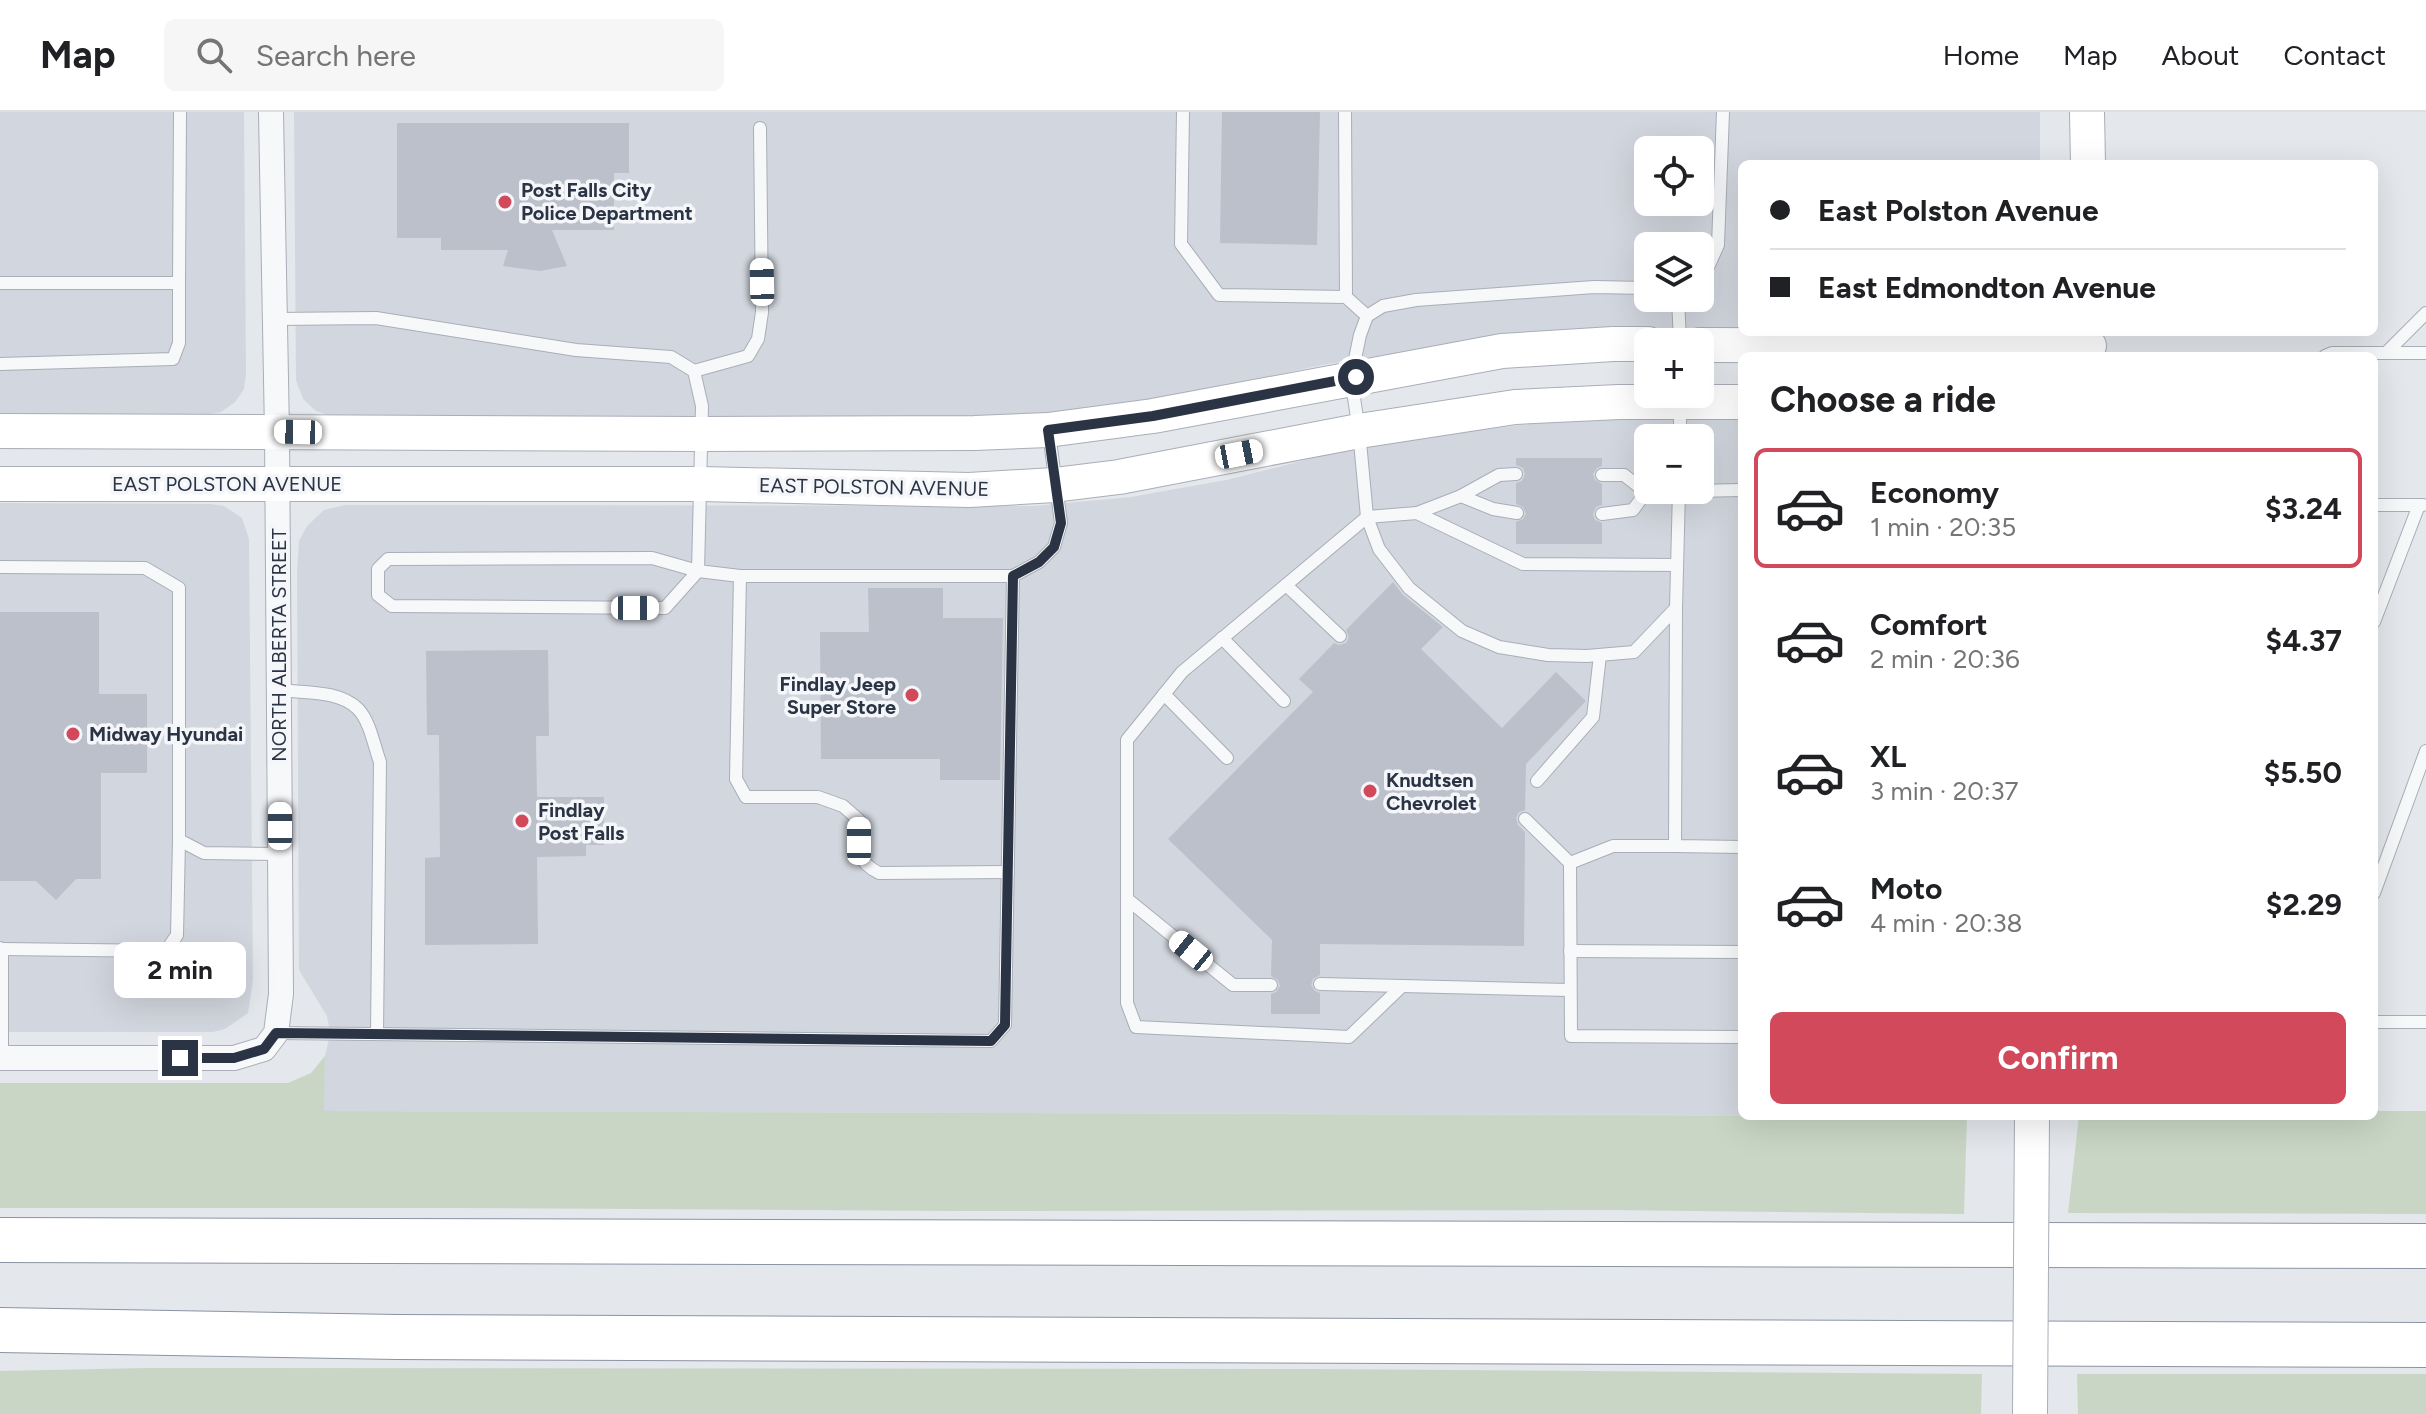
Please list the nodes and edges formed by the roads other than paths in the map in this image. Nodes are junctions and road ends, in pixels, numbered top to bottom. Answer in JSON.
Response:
{"nodes":[{"id":1,"x":180,"y":112,"type":"edge"},
{"id":2,"x":271,"y":112,"type":"edge"},
{"id":3,"x":1183,"y":112,"type":"edge"},
{"id":4,"x":1345,"y":112,"type":"edge"},
{"id":5,"x":1723,"y":112,"type":"edge"},
{"id":6,"x":2087,"y":112,"type":"edge"},
{"id":7,"x":760,"y":128,"type":"dead end"},
{"id":8,"x":2088,"y":160,"type":"edge"},
{"id":9,"x":1714,"y":254,"type":"edge"},
{"id":10,"x":0,"y":283,"type":"edge"},
{"id":11,"x":179,"y":283,"type":"junction"},
{"id":12,"x":1634,"y":288,"type":"edge"},
{"id":13,"x":1346,"y":297,"type":"junction"},
{"id":14,"x":2426,"y":313,"type":"edge"},
{"id":15,"x":1367,"y":316,"type":"junction"},
{"id":16,"x":275,"y":319,"type":"junction"},
{"id":17,"x":1634,"y":344,"type":"edge"},
{"id":18,"x":1714,"y":345,"type":"edge"},
{"id":19,"x":2089,"y":345,"type":"edge"},
{"id":20,"x":2378,"y":353,"type":"edge"},
{"id":21,"x":2386,"y":353,"type":"junction"},
{"id":22,"x":2426,"y":353,"type":"edge"},
{"id":23,"x":0,"y":364,"type":"edge"},
{"id":24,"x":694,"y":371,"type":"junction"},
{"id":25,"x":1351,"y":378,"type":"junction"},
{"id":26,"x":1714,"y":400,"type":"edge"},
{"id":27,"x":1634,"y":401,"type":"edge"},
{"id":28,"x":1738,"y":402,"type":"edge"},
{"id":29,"x":1048,"y":430,"type":"junction"},
{"id":30,"x":0,"y":431,"type":"edge"},
{"id":31,"x":1359,"y":431,"type":"junction"},
{"id":32,"x":277,"y":432,"type":"junction"},
{"id":33,"x":701,"y":434,"type":"junction"},
{"id":34,"x":1516,"y":474,"type":"dead end"},
{"id":35,"x":1602,"y":475,"type":"dead end"},
{"id":36,"x":278,"y":483,"type":"junction"},
{"id":37,"x":1634,"y":483,"type":"edge"},
{"id":38,"x":0,"y":484,"type":"edge"},
{"id":39,"x":701,"y":484,"type":"junction"},
{"id":40,"x":1054,"y":485,"type":"junction"},
{"id":41,"x":1714,"y":490,"type":"edge"},
{"id":42,"x":1738,"y":490,"type":"edge"},
{"id":43,"x":1461,"y":496,"type":"junction"},
{"id":44,"x":1637,"y":504,"type":"edge"},
{"id":45,"x":1679,"y":504,"type":"edge"},
{"id":46,"x":2378,"y":505,"type":"edge"},
{"id":47,"x":2422,"y":505,"type":"edge"},
{"id":48,"x":1417,"y":513,"type":"junction"},
{"id":49,"x":1517,"y":513,"type":"dead end"},
{"id":50,"x":1602,"y":514,"type":"dead end"},
{"id":51,"x":1367,"y":517,"type":"junction"},
{"id":52,"x":1677,"y":565,"type":"junction"},
{"id":53,"x":0,"y":567,"type":"edge"},
{"id":54,"x":698,"y":571,"type":"junction"},
{"id":55,"x":740,"y":576,"type":"junction"},
{"id":56,"x":1013,"y":576,"type":"junction"},
{"id":57,"x":1286,"y":585,"type":"junction"},
{"id":58,"x":1676,"y":608,"type":"junction"},
{"id":59,"x":2378,"y":612,"type":"edge"},
{"id":60,"x":1340,"y":636,"type":"dead end"},
{"id":61,"x":1222,"y":638,"type":"junction"},
{"id":62,"x":1600,"y":655,"type":"junction"},
{"id":63,"x":279,"y":690,"type":"junction"},
{"id":64,"x":1164,"y":694,"type":"junction"},
{"id":65,"x":1284,"y":701,"type":"dead end"},
{"id":66,"x":2426,"y":751,"type":"edge"},
{"id":67,"x":1227,"y":758,"type":"dead end"},
{"id":68,"x":1537,"y":781,"type":"dead end"},
{"id":69,"x":1525,"y":819,"type":"dead end"},
{"id":70,"x":179,"y":840,"type":"junction"},
{"id":71,"x":1675,"y":846,"type":"junction"},
{"id":72,"x":1738,"y":847,"type":"edge"},
{"id":73,"x":280,"y":854,"type":"junction"},
{"id":74,"x":1570,"y":863,"type":"junction"},
{"id":75,"x":1008,"y":872,"type":"junction"},
{"id":76,"x":2378,"y":882,"type":"edge"},
{"id":77,"x":1127,"y":899,"type":"junction"},
{"id":78,"x":1,"y":948,"type":"edge"},
{"id":79,"x":1570,"y":951,"type":"junction"},
{"id":80,"x":1738,"y":952,"type":"edge"},
{"id":81,"x":1320,"y":984,"type":"dead end"},
{"id":82,"x":1271,"y":985,"type":"dead end"},
{"id":83,"x":1400,"y":988,"type":"junction"},
{"id":84,"x":1570,"y":990,"type":"junction"},
{"id":85,"x":2378,"y":1022,"type":"edge"},
{"id":86,"x":2426,"y":1022,"type":"edge"},
{"id":87,"x":276,"y":1033,"type":"junction"},
{"id":88,"x":377,"y":1033,"type":"junction"},
{"id":89,"x":1738,"y":1037,"type":"edge"},
{"id":90,"x":1,"y":1058,"type":"edge"},
{"id":91,"x":2032,"y":1120,"type":"edge"},
{"id":92,"x":0,"y":1240,"type":"edge"},
{"id":93,"x":2426,"y":1246,"type":"edge"},
{"id":94,"x":5,"y":1331,"type":"edge"},
{"id":95,"x":2426,"y":1345,"type":"edge"},
{"id":96,"x":2030,"y":1414,"type":"edge"}],
"edges":[{"from":1,"to":11,"type":"lane"},
{"from":2,"to":16,"type":"street","name":"NORTH ALBERTA STREET"},
{"from":3,"to":13,"type":"lane"},
{"from":4,"to":13,"type":"lane"},
{"from":5,"to":9,"type":"lane"},
{"from":6,"to":8,"type":"street"},
{"from":7,"to":24,"type":"lane"},
{"from":10,"to":11,"type":"lane"},
{"from":11,"to":23,"type":"lane"},
{"from":12,"to":15,"type":"lane"},
{"from":13,"to":15,"type":"lane"},
{"from":14,"to":21,"type":"lane"},
{"from":15,"to":25,"type":"lane"},
{"from":16,"to":24,"type":"lane"},
{"from":16,"to":32,"type":"street","name":"NORTH ALBERTA STREET"},
{"from":17,"to":25,"type":"street"},
{"from":18,"to":19,"type":"street"},
{"from":20,"to":21,"type":"lane"},
{"from":21,"to":22,"type":"lane"},
{"from":24,"to":33,"type":"lane"},
{"from":25,"to":29,"type":"street"},
{"from":25,"to":31,"type":"lane"},
{"from":26,"to":28,"type":"street","name":"EAST POLSTON AVENUE"},
{"from":27,"to":31,"type":"street","name":"EAST POLSTON AVENUE"},
{"from":29,"to":33,"type":"street"},
{"from":29,"to":40,"type":"lane"},
{"from":30,"to":32,"type":"street"},
{"from":31,"to":40,"type":"street","name":"EAST POLSTON AVENUE"},
{"from":31,"to":51,"type":"lane"},
{"from":32,"to":33,"type":"street"},
{"from":32,"to":36,"type":"street","name":"NORTH ALBERTA STREET"},
{"from":33,"to":39,"type":"lane"},
{"from":34,"to":43,"type":"lane"},
{"from":35,"to":37,"type":"lane"},
{"from":36,"to":38,"type":"street","name":"EAST POLSTON AVENUE"},
{"from":36,"to":39,"type":"street","name":"EAST POLSTON AVENUE"},
{"from":36,"to":63,"type":"street","name":"NORTH ALBERTA STREET"},
{"from":39,"to":40,"type":"street","name":"EAST POLSTON AVENUE"},
{"from":39,"to":54,"type":"lane"},
{"from":40,"to":56,"type":"lane"},
{"from":41,"to":42,"type":"lane"},
{"from":43,"to":48,"type":"lane"},
{"from":43,"to":49,"type":"lane"},
{"from":44,"to":50,"type":"lane"},
{"from":45,"to":52,"type":"lane"},
{"from":46,"to":47,"type":"lane"},
{"from":47,"to":59,"type":"lane"},
{"from":48,"to":51,"type":"lane"},
{"from":48,"to":52,"type":"lane"},
{"from":51,"to":57,"type":"lane"},
{"from":51,"to":62,"type":"lane"},
{"from":52,"to":58,"type":"lane"},
{"from":53,"to":70,"type":"lane"},
{"from":54,"to":54,"type":"lane"},
{"from":54,"to":55,"type":"lane"},
{"from":55,"to":56,"type":"lane"},
{"from":55,"to":75,"type":"lane"},
{"from":56,"to":75,"type":"lane"},
{"from":57,"to":60,"type":"lane"},
{"from":57,"to":61,"type":"lane"},
{"from":58,"to":62,"type":"lane"},
{"from":58,"to":71,"type":"lane"},
{"from":61,"to":64,"type":"lane"},
{"from":61,"to":65,"type":"lane"},
{"from":62,"to":68,"type":"lane"},
{"from":63,"to":73,"type":"street","name":"NORTH ALBERTA STREET"},
{"from":63,"to":88,"type":"lane"},
{"from":64,"to":67,"type":"lane"},
{"from":64,"to":77,"type":"lane"},
{"from":66,"to":76,"type":"lane"},
{"from":69,"to":74,"type":"lane"},
{"from":70,"to":73,"type":"lane"},
{"from":70,"to":78,"type":"lane"},
{"from":71,"to":72,"type":"lane"},
{"from":71,"to":74,"type":"lane"},
{"from":73,"to":87,"type":"street","name":"NORTH ALBERTA STREET"},
{"from":74,"to":79,"type":"lane"},
{"from":75,"to":88,"type":"lane"},
{"from":77,"to":82,"type":"lane"},
{"from":77,"to":83,"type":"lane"},
{"from":78,"to":90,"type":"lane"},
{"from":79,"to":80,"type":"lane"},
{"from":79,"to":84,"type":"lane"},
{"from":81,"to":83,"type":"lane"},
{"from":83,"to":84,"type":"lane"},
{"from":84,"to":89,"type":"lane"},
{"from":85,"to":86,"type":"lane"},
{"from":87,"to":88,"type":"lane"},
{"from":87,"to":90,"type":"street"},
{"from":91,"to":96,"type":"street","bridge":true},
{"from":92,"to":93,"type":"highway"},
{"from":94,"to":95,"type":"highway"}]}
